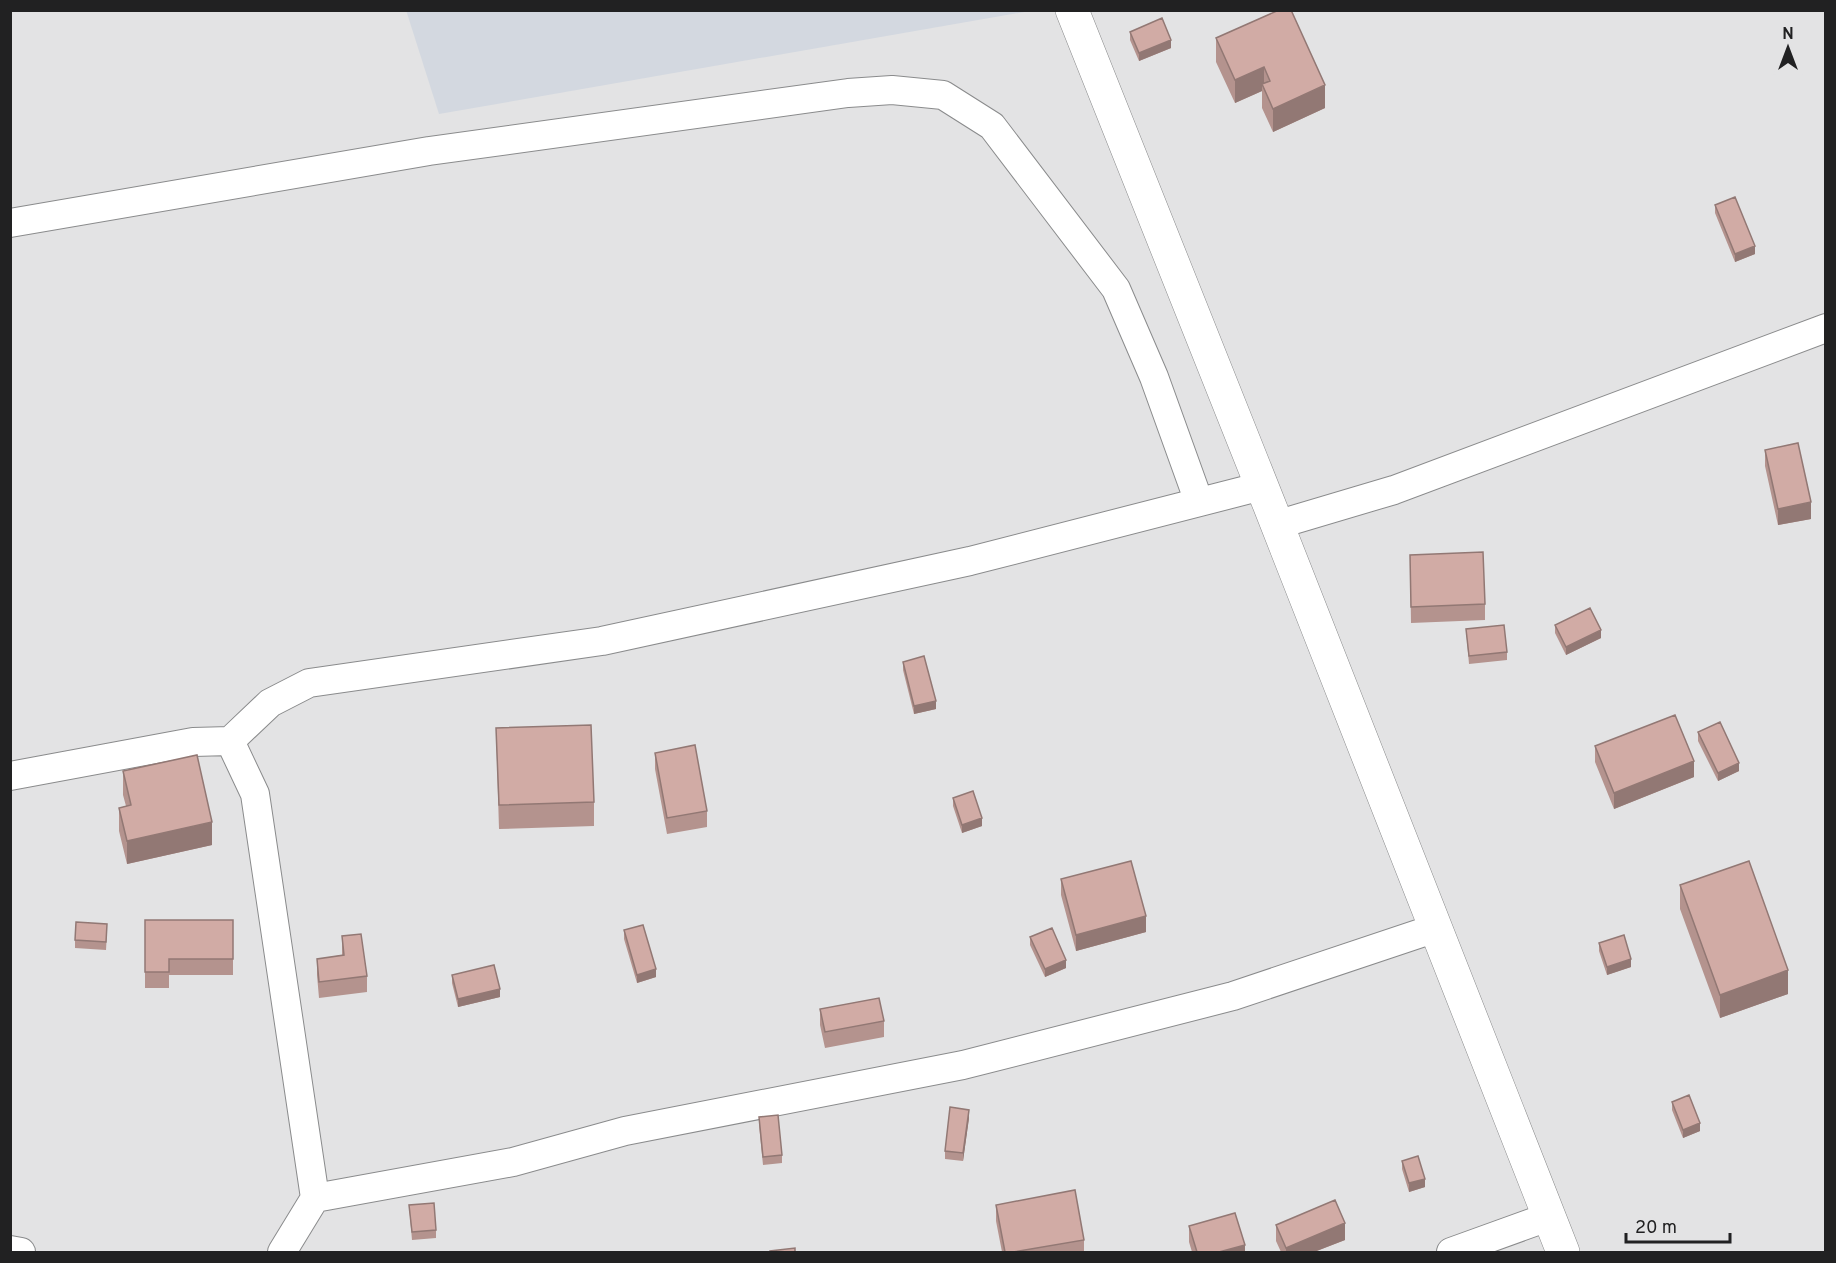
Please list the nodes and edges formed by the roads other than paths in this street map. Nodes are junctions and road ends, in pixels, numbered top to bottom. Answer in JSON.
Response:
{"nodes":[{"id":1,"x":1072,"y":10,"type":"edge"},
{"id":2,"x":10,"y":224,"type":"edge"},
{"id":3,"x":1826,"y":328,"type":"edge"},
{"id":4,"x":1262,"y":486,"type":"junction"},
{"id":5,"x":1199,"y":502,"type":"junction"},
{"id":6,"x":1276,"y":525,"type":"junction"},
{"id":7,"x":230,"y":741,"type":"junction"},
{"id":8,"x":10,"y":776,"type":"edge"},
{"id":9,"x":1436,"y":928,"type":"junction"},
{"id":10,"x":315,"y":1198,"type":"junction"},
{"id":11,"x":1548,"y":1217,"type":"junction"},
{"id":12,"x":10,"y":1250,"type":"edge"},
{"id":13,"x":21,"y":1252,"type":"edge"},
{"id":14,"x":282,"y":1252,"type":"edge"},
{"id":15,"x":1451,"y":1252,"type":"edge"},
{"id":16,"x":1563,"y":1252,"type":"edge"}],
"edges":[{"from":1,"to":4,"type":"street"},
{"from":2,"to":5,"type":"street"},
{"from":3,"to":6,"type":"street"},
{"from":4,"to":5,"type":"street"},
{"from":4,"to":6,"type":"street"},
{"from":5,"to":7,"type":"street"},
{"from":6,"to":9,"type":"street"},
{"from":7,"to":8,"type":"street"},
{"from":7,"to":10,"type":"street"},
{"from":9,"to":10,"type":"street"},
{"from":9,"to":11,"type":"street"},
{"from":10,"to":14,"type":"street"},
{"from":11,"to":15,"type":"street"},
{"from":11,"to":16,"type":"street"},
{"from":12,"to":13,"type":"street"}]}
